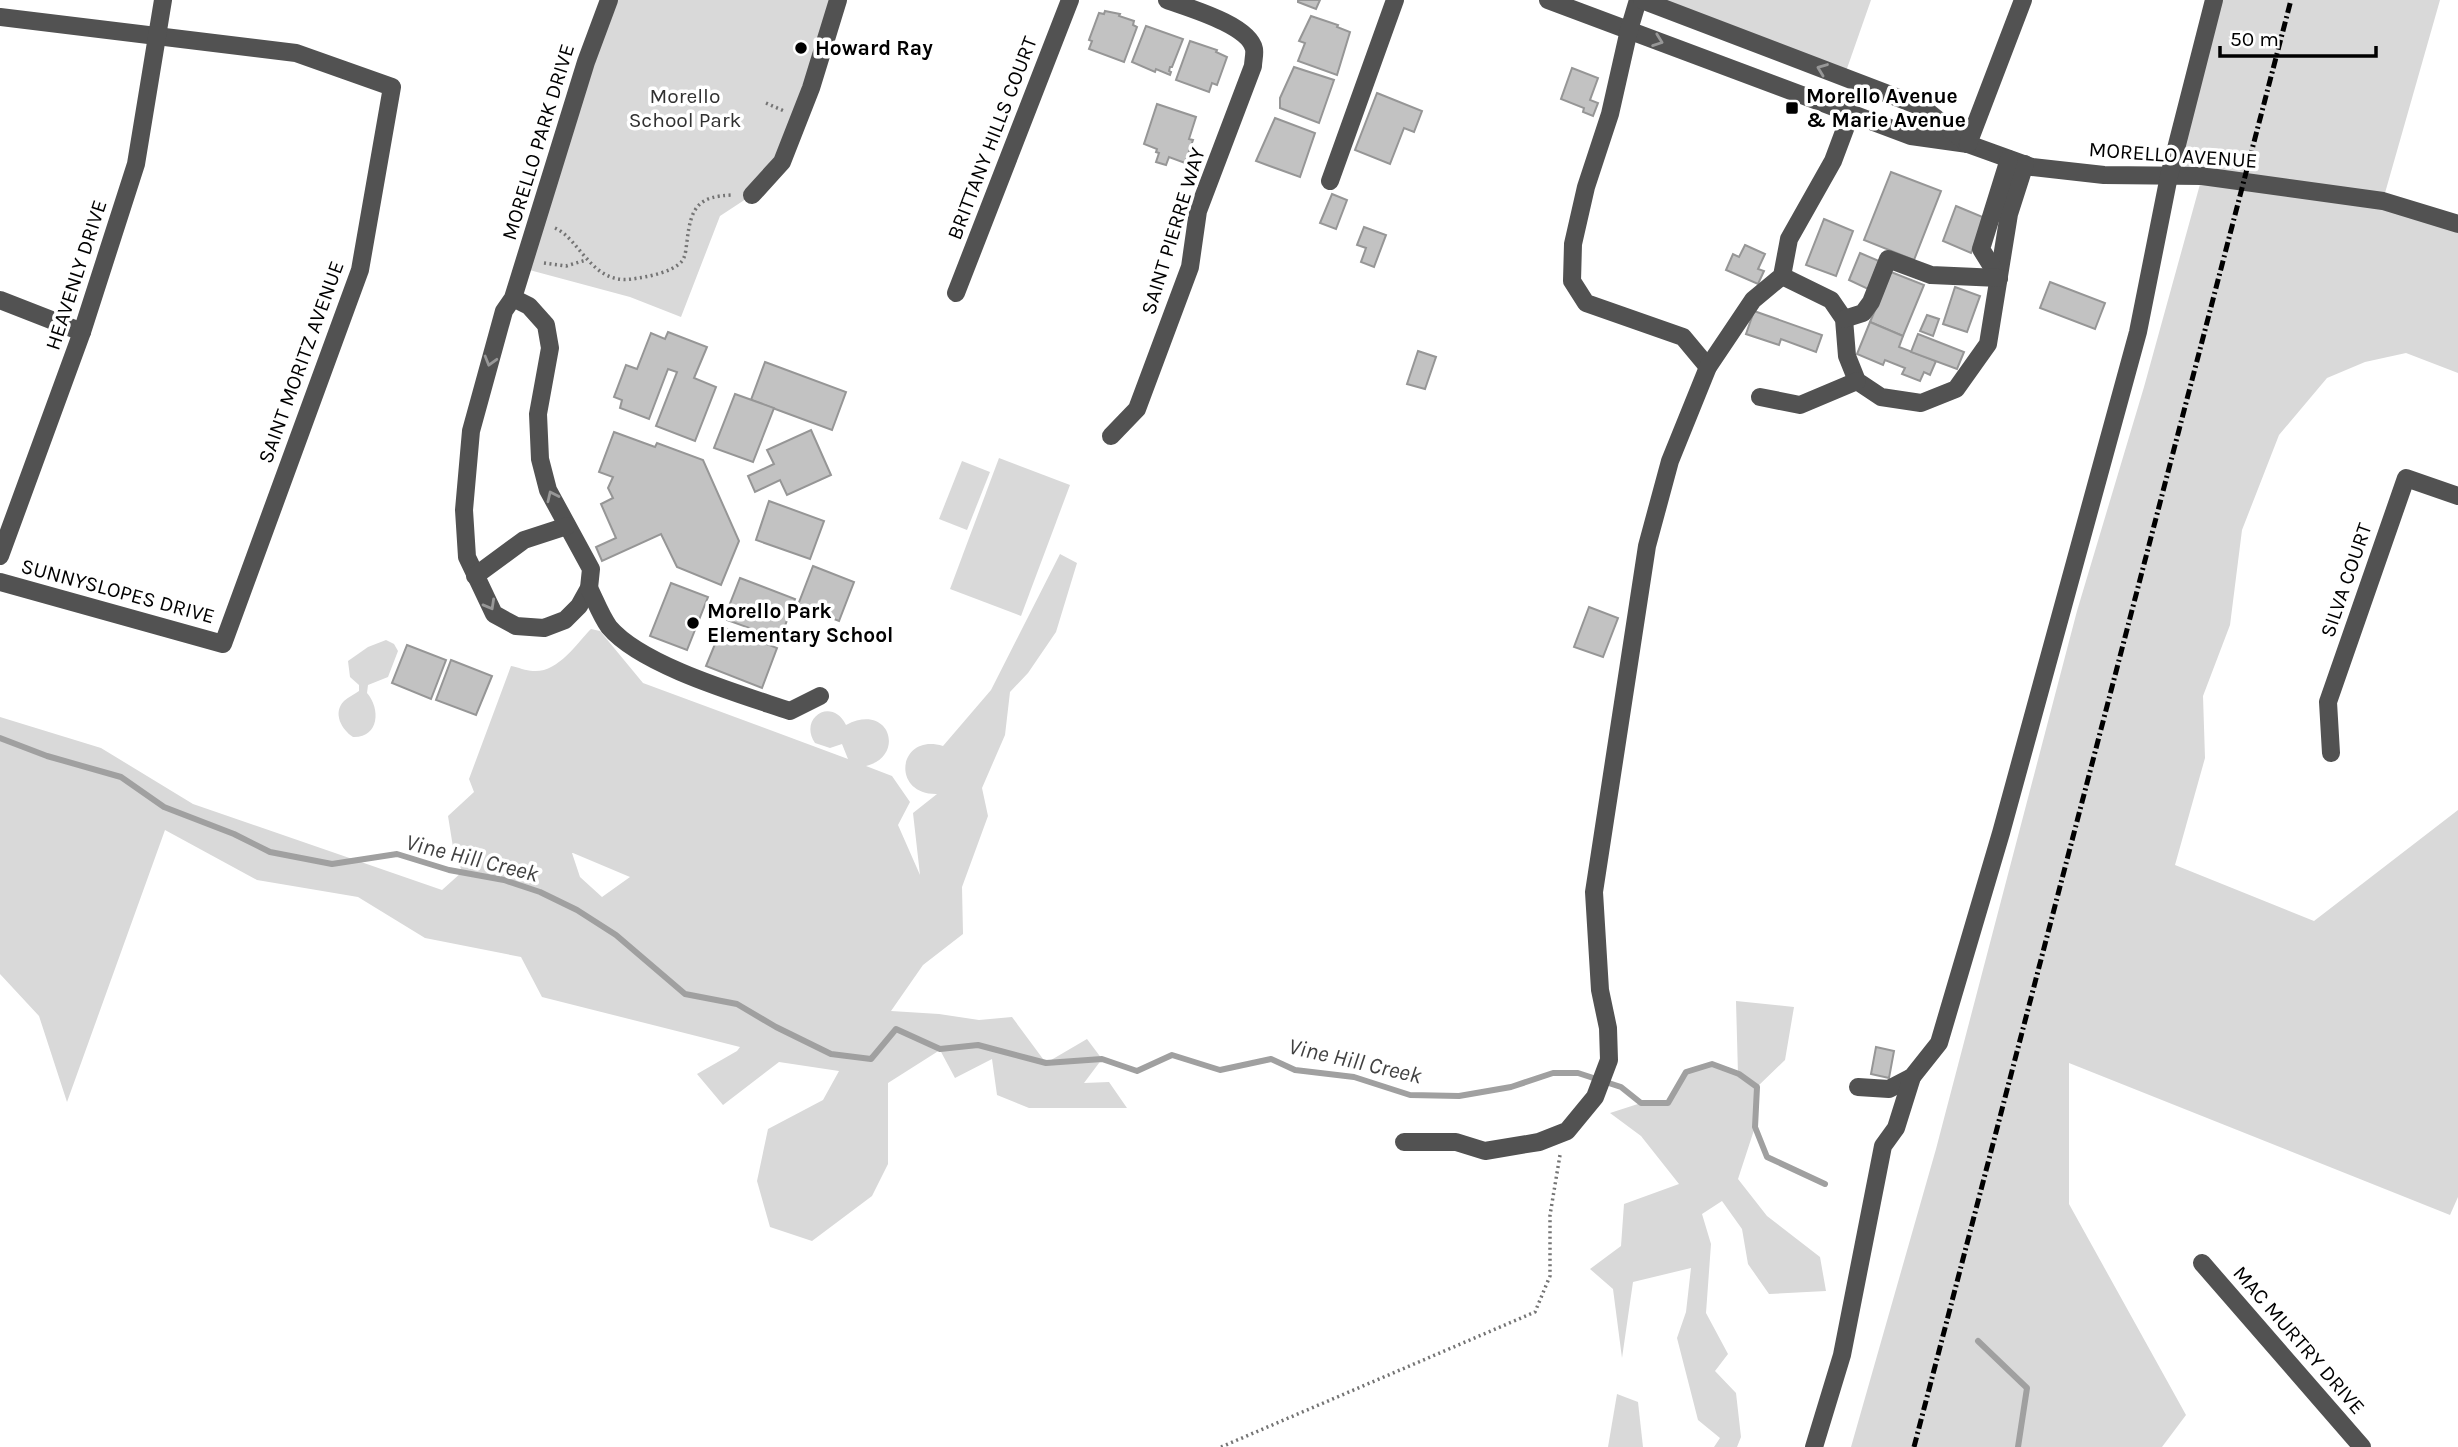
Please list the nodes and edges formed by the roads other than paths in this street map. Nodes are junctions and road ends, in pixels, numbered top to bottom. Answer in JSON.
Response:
{"nodes":[{"id":1,"x":163,"y":0,"type":"edge"},
{"id":2,"x":609,"y":0,"type":"edge"},
{"id":3,"x":838,"y":0,"type":"edge"},
{"id":4,"x":1070,"y":0,"type":"edge"},
{"id":5,"x":1167,"y":0,"type":"edge"},
{"id":6,"x":1395,"y":0,"type":"edge"},
{"id":7,"x":1548,"y":0,"type":"edge"},
{"id":8,"x":1640,"y":0,"type":"edge"},
{"id":9,"x":2023,"y":0,"type":"edge"},
{"id":10,"x":2214,"y":0,"type":"edge"},
{"id":11,"x":0,"y":17,"type":"edge"},
{"id":12,"x":1629,"y":30,"type":"junction"},
{"id":13,"x":157,"y":37,"type":"junction"},
{"id":14,"x":1851,"y":113,"type":"junction"},
{"id":15,"x":1968,"y":144,"type":"junction"},
{"id":16,"x":2017,"y":161,"type":"junction"},
{"id":17,"x":2169,"y":176,"type":"junction"},
{"id":18,"x":1329,"y":181,"type":"dead end"},
{"id":19,"x":752,"y":195,"type":"road end"},
{"id":20,"x":2458,"y":224,"type":"edge"},
{"id":21,"x":1782,"y":276,"type":"junction"},
{"id":22,"x":1999,"y":278,"type":"junction"},
{"id":23,"x":956,"y":293,"type":"dead end"},
{"id":24,"x":513,"y":298,"type":"junction"},
{"id":25,"x":0,"y":300,"type":"edge"},
{"id":26,"x":1844,"y":318,"type":"junction"},
{"id":27,"x":82,"y":332,"type":"junction"},
{"id":28,"x":1707,"y":368,"type":"junction"},
{"id":29,"x":1857,"y":381,"type":"junction"},
{"id":30,"x":1760,"y":397,"type":"dead end"},
{"id":31,"x":1111,"y":436,"type":"dead end"},
{"id":32,"x":2458,"y":496,"type":"edge"},
{"id":33,"x":567,"y":526,"type":"junction"},
{"id":34,"x":0,"y":556,"type":"edge"},
{"id":35,"x":475,"y":576,"type":"junction"},
{"id":36,"x":0,"y":582,"type":"edge"},
{"id":37,"x":589,"y":588,"type":"junction"},
{"id":38,"x":223,"y":644,"type":"joint"},
{"id":39,"x":820,"y":696,"type":"dead end"},
{"id":40,"x":2330,"y":752,"type":"dead end"},
{"id":41,"x":1912,"y":1077,"type":"junction"},
{"id":42,"x":1858,"y":1087,"type":"dead end"},
{"id":43,"x":1404,"y":1142,"type":"dead end"},
{"id":44,"x":2202,"y":1263,"type":"dead end"},
{"id":45,"x":1814,"y":1447,"type":"edge"},
{"id":46,"x":2362,"y":1447,"type":"edge"}],
"edges":[{"from":1,"to":13,"type":"street","name":"HEAVENLY DRIVE"},
{"from":2,"to":24,"type":"street","name":"MORELLO PARK DRIVE"},
{"from":3,"to":19,"type":"street"},
{"from":4,"to":23,"type":"street","name":"BRITTANY HILLS COURT"},
{"from":5,"to":31,"type":"street","name":"SAINT PIERRE WAY"},
{"from":6,"to":18,"type":"street"},
{"from":7,"to":12,"type":"street","name":"MORELLO AVENUE"},
{"from":8,"to":12,"type":"street"},
{"from":15,"to":8,"type":"street","name":"MORELLO AVENUE","one_way":true},
{"from":9,"to":15,"type":"street"},
{"from":10,"to":17,"type":"street"},
{"from":11,"to":13,"type":"street"},
{"from":12,"to":14,"type":"street","name":"MORELLO AVENUE","one_way":true},
{"from":12,"to":28,"type":"street"},
{"from":13,"to":27,"type":"street","name":"HEAVENLY DRIVE"},
{"from":13,"to":38,"type":"street","name":"SAINT MORITZ AVENUE"},
{"from":14,"to":15,"type":"street","name":"MORELLO AVENUE"},
{"from":14,"to":21,"type":"street"},
{"from":15,"to":16,"type":"street","name":"MORELLO AVENUE"},
{"from":16,"to":17,"type":"street","name":"MORELLO AVENUE"},
{"from":16,"to":22,"type":"street"},
{"from":17,"to":20,"type":"street","name":"MORELLO AVENUE"},
{"from":17,"to":41,"type":"street"},
{"from":21,"to":26,"type":"street"},
{"from":21,"to":28,"type":"street"},
{"from":22,"to":26,"type":"street"},
{"from":22,"to":29,"type":"street"},
{"from":33,"to":24,"type":"street","one_way":true},
{"from":24,"to":35,"type":"street","name":"MORELLO PARK DRIVE","one_way":true},
{"from":25,"to":27,"type":"street"},
{"from":26,"to":29,"type":"street"},
{"from":27,"to":34,"type":"street","name":"HEAVENLY DRIVE"},
{"from":28,"to":43,"type":"street"},
{"from":29,"to":30,"type":"street"},
{"from":32,"to":40,"type":"street","name":"SILVA COURT"},
{"from":33,"to":35,"type":"street"},
{"from":33,"to":37,"type":"street"},
{"from":35,"to":37,"type":"street","one_way":true},
{"from":36,"to":38,"type":"street","name":"SUNNYSLOPES DRIVE"},
{"from":37,"to":39,"type":"street"},
{"from":41,"to":42,"type":"street"},
{"from":41,"to":45,"type":"street"},
{"from":44,"to":46,"type":"street","name":"MAC MURTRY DRIVE"}]}
